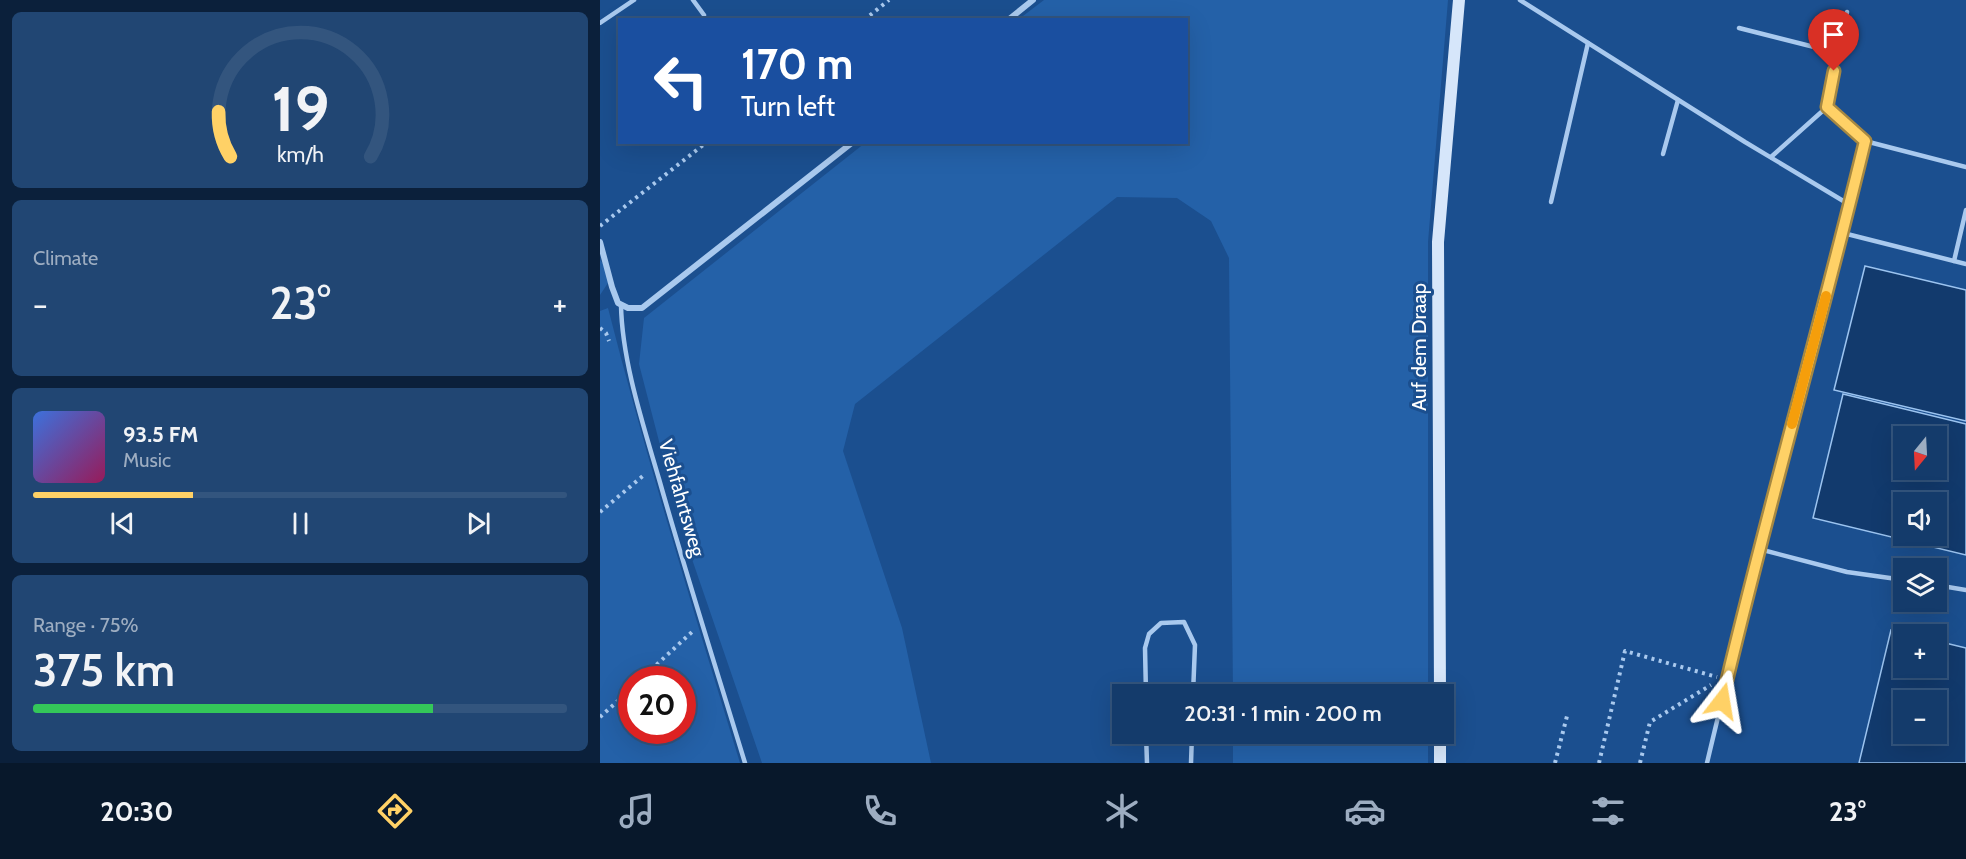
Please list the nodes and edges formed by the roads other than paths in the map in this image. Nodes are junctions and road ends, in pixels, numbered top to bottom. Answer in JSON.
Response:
{"nodes":[{"id":1,"x":634,"y":0,"type":"edge"},
{"id":2,"x":693,"y":0,"type":"edge"},
{"id":3,"x":1033,"y":0,"type":"edge"},
{"id":4,"x":1459,"y":0,"type":"edge"},
{"id":5,"x":1520,"y":0,"type":"edge"},
{"id":6,"x":1847,"y":12,"type":"dead end"},
{"id":7,"x":704,"y":15,"type":"dead end"},
{"id":8,"x":1010,"y":18,"type":"edge"},
{"id":9,"x":600,"y":23,"type":"edge"},
{"id":10,"x":1739,"y":28,"type":"dead end"},
{"id":11,"x":1588,"y":43,"type":"junction"},
{"id":12,"x":1838,"y":53,"type":"junction"},
{"id":13,"x":1678,"y":100,"type":"junction"},
{"id":14,"x":1827,"y":107,"type":"junction"},
{"id":15,"x":1865,"y":141,"type":"junction"},
{"id":16,"x":850,"y":144,"type":"edge"},
{"id":17,"x":1663,"y":153,"type":"dead end"},
{"id":18,"x":1771,"y":157,"type":"junction"},
{"id":19,"x":1966,"y":167,"type":"edge"},
{"id":20,"x":1551,"y":202,"type":"dead end"},
{"id":21,"x":1850,"y":205,"type":"junction"},
{"id":22,"x":1966,"y":210,"type":"edge"},
{"id":23,"x":1843,"y":233,"type":"junction"},
{"id":24,"x":600,"y":242,"type":"edge"},
{"id":25,"x":1954,"y":261,"type":"junction"},
{"id":26,"x":1966,"y":264,"type":"edge"},
{"id":27,"x":621,"y":305,"type":"junction"},
{"id":28,"x":1759,"y":549,"type":"junction"},
{"id":29,"x":1893,"y":578,"type":"edge"},
{"id":30,"x":1947,"y":587,"type":"edge"},
{"id":31,"x":1966,"y":590,"type":"edge"},
{"id":32,"x":1146,"y":684,"type":"edge"},
{"id":33,"x":1193,"y":684,"type":"edge"},
{"id":34,"x":1440,"y":684,"type":"edge"},
{"id":35,"x":1146,"y":744,"type":"edge"},
{"id":36,"x":1192,"y":744,"type":"edge"},
{"id":37,"x":1440,"y":744,"type":"edge"},
{"id":38,"x":745,"y":763,"type":"edge"},
{"id":39,"x":1147,"y":763,"type":"edge"},
{"id":40,"x":1191,"y":763,"type":"edge"},
{"id":41,"x":1440,"y":763,"type":"edge"},
{"id":42,"x":1707,"y":763,"type":"edge"}],
"edges":[{"from":1,"to":9,"type":"lane"},
{"from":2,"to":7,"type":"lane"},
{"from":3,"to":8,"type":"street"},
{"from":4,"to":34,"type":"street","name":"Auf dem Draap"},
{"from":5,"to":11,"type":"lane"},
{"from":6,"to":12,"type":"lane"},
{"from":10,"to":12,"type":"lane"},
{"from":11,"to":13,"type":"lane"},
{"from":11,"to":20,"type":"lane"},
{"from":12,"to":14,"type":"lane"},
{"from":13,"to":17,"type":"lane"},
{"from":13,"to":18,"type":"lane"},
{"from":14,"to":15,"type":"lane"},
{"from":14,"to":18,"type":"lane"},
{"from":15,"to":19,"type":"lane"},
{"from":15,"to":21,"type":"lane"},
{"from":16,"to":27,"type":"street"},
{"from":18,"to":21,"type":"lane"},
{"from":21,"to":23,"type":"lane"},
{"from":22,"to":25,"type":"lane"},
{"from":23,"to":25,"type":"lane"},
{"from":23,"to":28,"type":"lane"},
{"from":24,"to":27,"type":"street","name":"Viehfahrtsweg"},
{"from":25,"to":26,"type":"lane"},
{"from":27,"to":38,"type":"lane","name":"Viehfahrtsweg"},
{"from":28,"to":29,"type":"lane"},
{"from":28,"to":42,"type":"lane"},
{"from":30,"to":31,"type":"lane"},
{"from":32,"to":33,"type":"lane"},
{"from":35,"to":39,"type":"lane"},
{"from":36,"to":40,"type":"lane"},
{"from":37,"to":41,"type":"street"}]}
